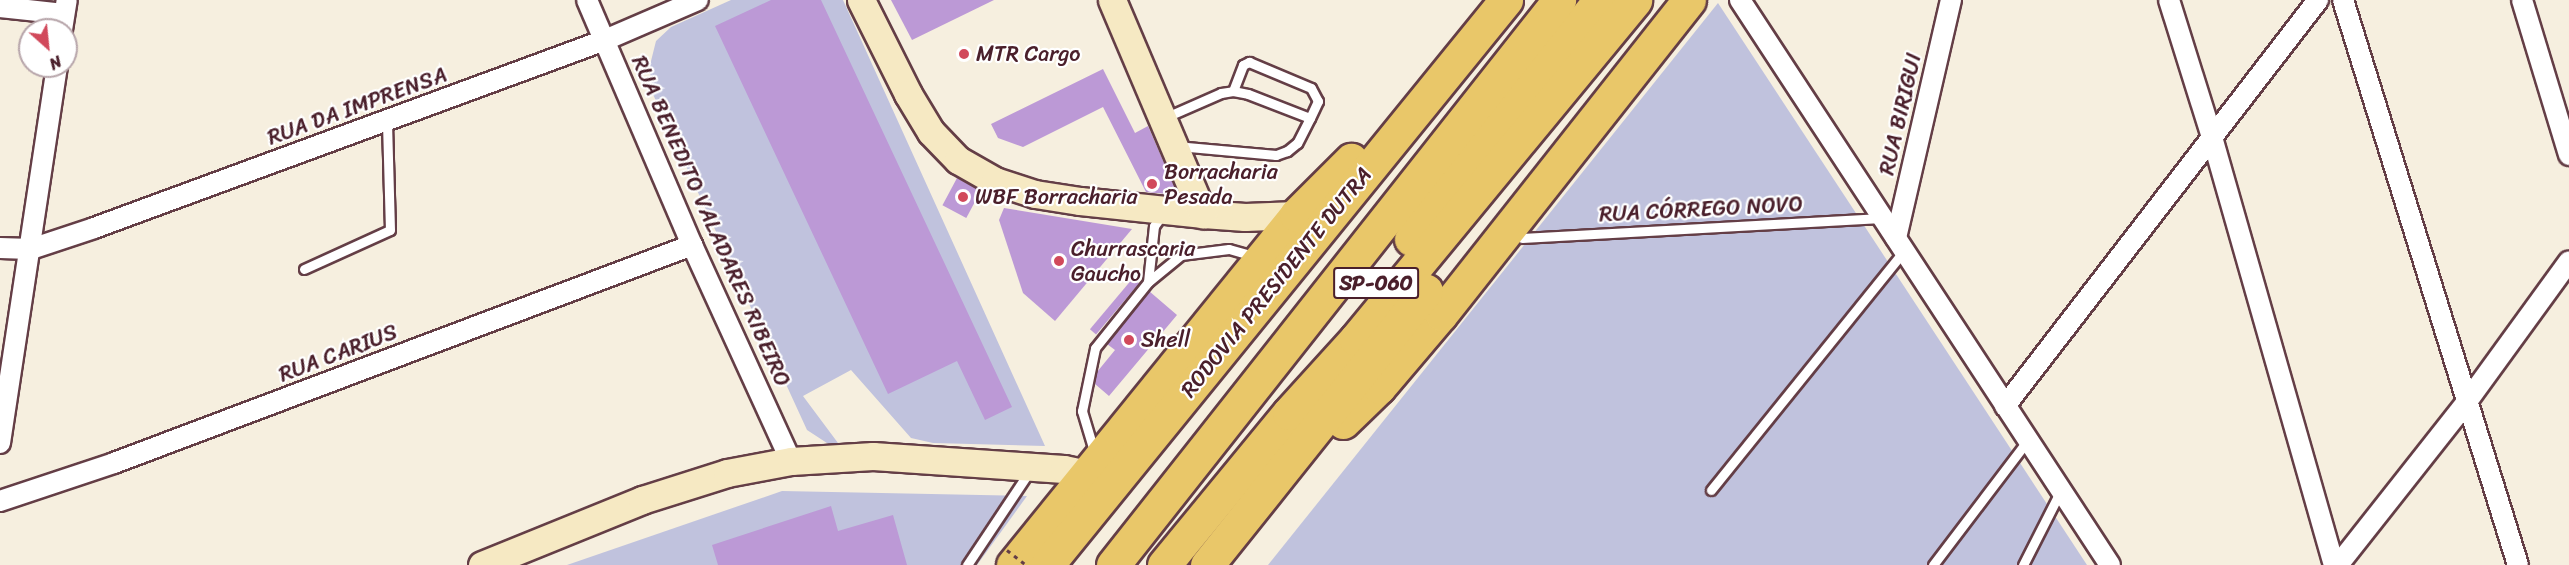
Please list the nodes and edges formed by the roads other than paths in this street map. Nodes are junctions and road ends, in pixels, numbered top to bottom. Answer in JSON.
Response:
{"nodes":[{"id":1,"x":587,"y":0,"type":"edge"},
{"id":2,"x":698,"y":0,"type":"edge"},
{"id":3,"x":861,"y":0,"type":"edge"},
{"id":4,"x":1112,"y":0,"type":"edge"},
{"id":5,"x":1506,"y":0,"type":"edge"},
{"id":6,"x":1559,"y":0,"type":"edge"},
{"id":7,"x":1600,"y":0,"type":"edge"},
{"id":8,"x":1635,"y":0,"type":"edge"},
{"id":9,"x":1656,"y":0,"type":"edge"},
{"id":10,"x":1689,"y":0,"type":"edge"},
{"id":11,"x":1740,"y":0,"type":"edge"},
{"id":12,"x":1951,"y":0,"type":"edge"},
{"id":13,"x":2169,"y":0,"type":"edge"},
{"id":14,"x":2318,"y":0,"type":"edge"},
{"id":15,"x":2343,"y":0,"type":"edge"},
{"id":16,"x":2522,"y":0,"type":"edge"},
{"id":17,"x":0,"y":7,"type":"edge"},
{"id":18,"x":64,"y":15,"type":"edge"},
{"id":19,"x":605,"y":40,"type":"junction"},
{"id":20,"x":1460,"y":57,"type":"junction"},
{"id":21,"x":55,"y":78,"type":"edge"},
{"id":22,"x":1233,"y":91,"type":"junction"},
{"id":23,"x":1310,"y":118,"type":"junction"},
{"id":24,"x":1162,"y":119,"type":"junction"},
{"id":25,"x":387,"y":120,"type":"junction"},
{"id":26,"x":2212,"y":137,"type":"junction"},
{"id":27,"x":1173,"y":146,"type":"junction"},
{"id":28,"x":2569,"y":154,"type":"edge"},
{"id":29,"x":1166,"y":210,"type":"junction"},
{"id":30,"x":1203,"y":214,"type":"junction"},
{"id":31,"x":1296,"y":216,"type":"junction"},
{"id":32,"x":1245,"y":217,"type":"junction"},
{"id":33,"x":1881,"y":218,"type":"junction"},
{"id":34,"x":1522,"y":238,"type":"dead end"},
{"id":35,"x":1900,"y":244,"type":"junction"},
{"id":36,"x":692,"y":245,"type":"junction"},
{"id":37,"x":0,"y":248,"type":"edge"},
{"id":38,"x":31,"y":249,"type":"junction"},
{"id":39,"x":1266,"y":253,"type":"junction"},
{"id":40,"x":2569,"y":261,"type":"edge"},
{"id":41,"x":304,"y":269,"type":"dead end"},
{"id":42,"x":1148,"y":282,"type":"junction"},
{"id":43,"x":2466,"y":403,"type":"junction"},
{"id":44,"x":2005,"y":406,"type":"junction"},
{"id":45,"x":2028,"y":440,"type":"junction"},
{"id":46,"x":0,"y":443,"type":"edge"},
{"id":47,"x":791,"y":461,"type":"junction"},
{"id":48,"x":1032,"y":467,"type":"junction"},
{"id":49,"x":1093,"y":468,"type":"junction"},
{"id":50,"x":1277,"y":477,"type":"junction"},
{"id":51,"x":1711,"y":490,"type":"dead end"},
{"id":52,"x":2061,"y":490,"type":"junction"},
{"id":53,"x":0,"y":501,"type":"edge"},
{"id":54,"x":1010,"y":557,"type":"edge"},
{"id":55,"x":482,"y":565,"type":"edge"},
{"id":56,"x":967,"y":565,"type":"edge"},
{"id":57,"x":1047,"y":565,"type":"edge"},
{"id":58,"x":1113,"y":565,"type":"edge"},
{"id":59,"x":1152,"y":565,"type":"edge"},
{"id":60,"x":1164,"y":565,"type":"edge"},
{"id":61,"x":1207,"y":565,"type":"edge"},
{"id":62,"x":1933,"y":565,"type":"edge"},
{"id":63,"x":2023,"y":565,"type":"edge"},
{"id":64,"x":2110,"y":565,"type":"edge"},
{"id":65,"x":2336,"y":565,"type":"edge"},
{"id":66,"x":2518,"y":565,"type":"edge"}],
"edges":[{"from":1,"to":19,"type":"street","name":"RUA BENEDITO VALADARES RIBEIRO"},
{"from":2,"to":19,"type":"street","name":"RUA DA IMPRENSA"},
{"from":3,"to":29,"type":"street"},
{"from":4,"to":24,"type":"street"},
{"from":5,"to":20,"type":"highway","name":"RODOVIA PRESIDENTE DUTRA","number":"SP-060"},
{"from":6,"to":58,"type":"highway","name":"RODOVIA PRESIDENTE DUTRA","number":"SP-060"},
{"from":7,"to":59,"type":"highway","number":"SP-060"},
{"from":8,"to":60,"type":"highway"},
{"from":9,"to":50,"type":"highway","number":"SP-060"},
{"from":10,"to":50,"type":"highway"},
{"from":11,"to":33,"type":"street"},
{"from":12,"to":35,"type":"street","name":"RUA BIRIGUI"},
{"from":13,"to":26,"type":"street"},
{"from":14,"to":26,"type":"street"},
{"from":15,"to":43,"type":"street"},
{"from":16,"to":28,"type":"street"},
{"from":17,"to":18,"type":"street"},
{"from":19,"to":25,"type":"street","name":"RUA DA IMPRENSA"},
{"from":19,"to":36,"type":"street","name":"RUA BENEDITO VALADARES RIBEIRO"},
{"from":20,"to":31,"type":"highway"},
{"from":20,"to":57,"type":"highway","name":"RODOVIA PRESIDENTE DUTRA","number":"SP-060"},
{"from":21,"to":38,"type":"street"},
{"from":22,"to":23,"type":"lane"},
{"from":22,"to":23,"type":"lane"},
{"from":22,"to":24,"type":"lane"},
{"from":23,"to":27,"type":"lane"},
{"from":24,"to":27,"type":"street"},
{"from":25,"to":38,"type":"street","name":"RUA DA IMPRENSA"},
{"from":25,"to":41,"type":"lane"},
{"from":26,"to":44,"type":"street"},
{"from":26,"to":65,"type":"street"},
{"from":27,"to":30,"type":"street"},
{"from":29,"to":30,"type":"street"},
{"from":29,"to":42,"type":"lane"},
{"from":30,"to":32,"type":"street"},
{"from":31,"to":32,"type":"street"},
{"from":31,"to":39,"type":"highway"},
{"from":32,"to":39,"type":"street"},
{"from":33,"to":34,"type":"lane","name":"RUA CÓRREGO NOVO"},
{"from":33,"to":35,"type":"street"},
{"from":35,"to":44,"type":"street"},
{"from":35,"to":51,"type":"lane"},
{"from":36,"to":47,"type":"street","name":"RUA BENEDITO VALADARES RIBEIRO"},
{"from":36,"to":53,"type":"street","name":"RUA CARIUS"},
{"from":37,"to":38,"type":"street"},
{"from":38,"to":46,"type":"street"},
{"from":39,"to":42,"type":"lane"},
{"from":39,"to":49,"type":"highway"},
{"from":40,"to":43,"type":"street"},
{"from":42,"to":49,"type":"lane"},
{"from":43,"to":65,"type":"street"},
{"from":43,"to":66,"type":"street"},
{"from":44,"to":45,"type":"street"},
{"from":45,"to":52,"type":"street"},
{"from":45,"to":62,"type":"lane"},
{"from":47,"to":48,"type":"street"},
{"from":47,"to":55,"type":"street"},
{"from":48,"to":49,"type":"street"},
{"from":48,"to":56,"type":"lane"},
{"from":49,"to":54,"type":"highway"},
{"from":50,"to":61,"type":"highway","number":"SP-060"},
{"from":52,"to":63,"type":"lane"},
{"from":52,"to":64,"type":"street"}]}
